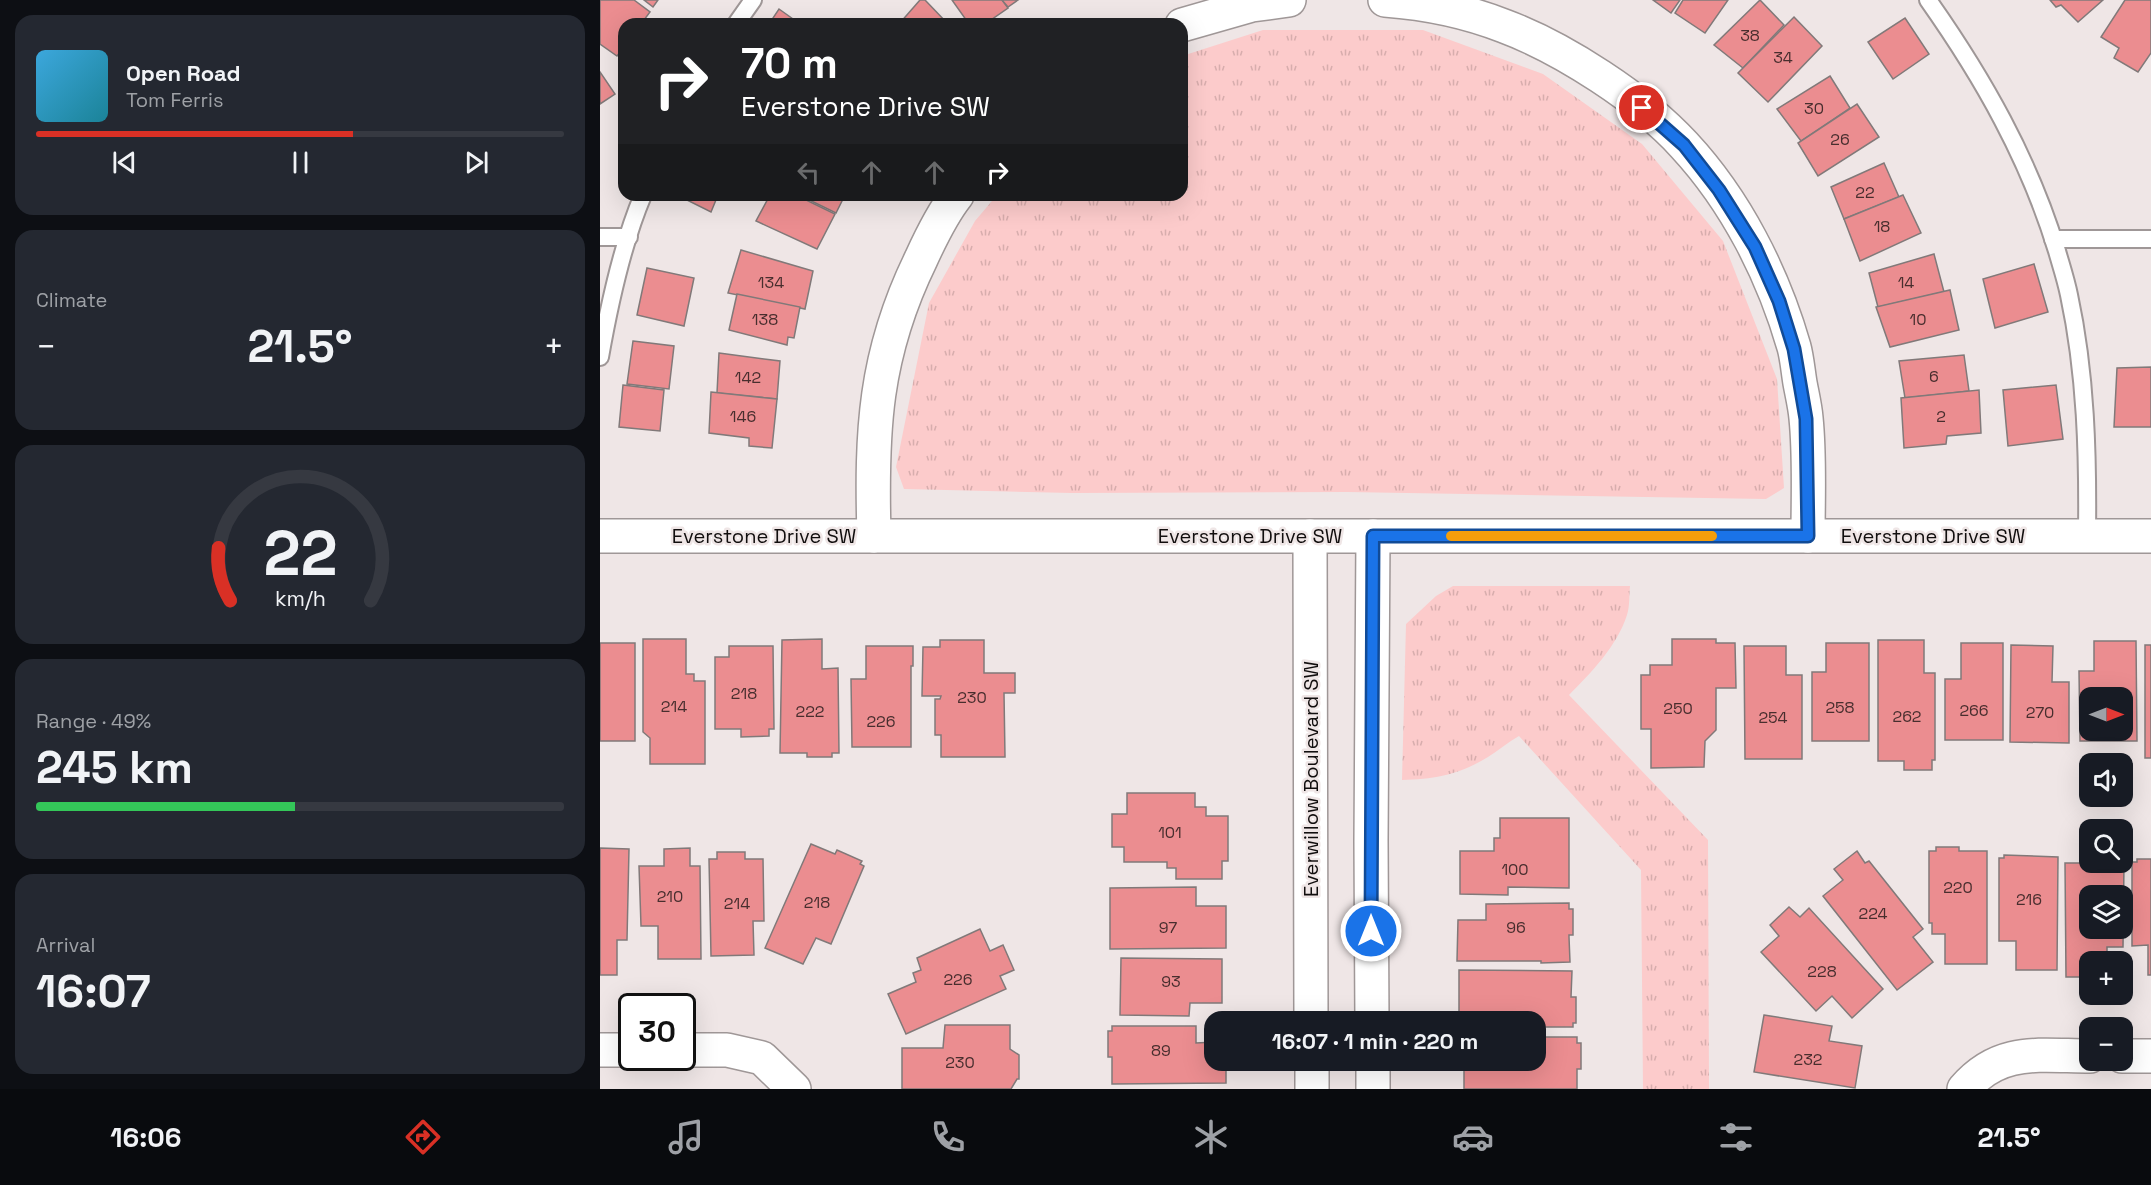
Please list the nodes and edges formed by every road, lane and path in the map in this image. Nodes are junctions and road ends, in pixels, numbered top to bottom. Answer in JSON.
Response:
{"nodes":[{"id":1,"x":753,"y":0,"type":"edge"},
{"id":2,"x":1289,"y":0,"type":"edge"},
{"id":3,"x":1385,"y":0,"type":"edge"},
{"id":4,"x":1928,"y":0,"type":"edge"},
{"id":5,"x":740,"y":18,"type":"edge"},
{"id":6,"x":1188,"y":23,"type":"edge"},
{"id":7,"x":641,"y":201,"type":"edge"},
{"id":8,"x":953,"y":201,"type":"edge"},
{"id":9,"x":600,"y":237,"type":"edge"},
{"id":10,"x":629,"y":237,"type":"junction"},
{"id":11,"x":2053,"y":239,"type":"junction"},
{"id":12,"x":2151,"y":239,"type":"edge"},
{"id":13,"x":600,"y":357,"type":"edge"},
{"id":14,"x":600,"y":536,"type":"edge"},
{"id":15,"x":874,"y":536,"type":"junction"},
{"id":16,"x":1310,"y":536,"type":"junction"},
{"id":17,"x":1373,"y":536,"type":"junction"},
{"id":18,"x":1808,"y":536,"type":"junction"},
{"id":19,"x":2087,"y":536,"type":"junction"},
{"id":20,"x":2151,"y":536,"type":"edge"},
{"id":21,"x":1311,"y":1011,"type":"edge"},
{"id":22,"x":1372,"y":1011,"type":"edge"},
{"id":23,"x":600,"y":1050,"type":"edge"},
{"id":24,"x":618,"y":1050,"type":"edge"},
{"id":25,"x":696,"y":1050,"type":"edge"},
{"id":26,"x":2079,"y":1056,"type":"edge"},
{"id":27,"x":2133,"y":1056,"type":"edge"},
{"id":28,"x":2151,"y":1056,"type":"edge"},
{"id":29,"x":1311,"y":1071,"type":"edge"},
{"id":30,"x":1373,"y":1071,"type":"edge"},
{"id":31,"x":794,"y":1089,"type":"edge"},
{"id":32,"x":1312,"y":1089,"type":"edge"},
{"id":33,"x":1373,"y":1089,"type":"edge"},
{"id":34,"x":1964,"y":1089,"type":"edge"}],
"edges":[{"from":1,"to":5,"type":"lane"},
{"from":2,"to":6,"type":"street"},
{"from":3,"to":18,"type":"street"},
{"from":4,"to":11,"type":"lane"},
{"from":7,"to":10,"type":"lane"},
{"from":8,"to":15,"type":"street"},
{"from":9,"to":10,"type":"lane"},
{"from":10,"to":13,"type":"lane"},
{"from":11,"to":12,"type":"lane"},
{"from":11,"to":19,"type":"lane"},
{"from":14,"to":15,"type":"street","name":"Everstone Drive SW"},
{"from":15,"to":16,"type":"street","name":"Everstone Drive SW"},
{"from":16,"to":17,"type":"street","name":"Everstone Drive SW"},
{"from":16,"to":21,"type":"street","name":"Everwillow Boulevard SW"},
{"from":17,"to":18,"type":"street","name":"Everstone Drive SW"},
{"from":17,"to":22,"type":"street"},
{"from":18,"to":19,"type":"street","name":"Everstone Drive SW"},
{"from":19,"to":20,"type":"street","name":"Everstone Drive SW"},
{"from":23,"to":24,"type":"street"},
{"from":25,"to":31,"type":"street"},
{"from":26,"to":34,"type":"street"},
{"from":27,"to":28,"type":"street"},
{"from":29,"to":32,"type":"street"},
{"from":30,"to":33,"type":"street"}]}
